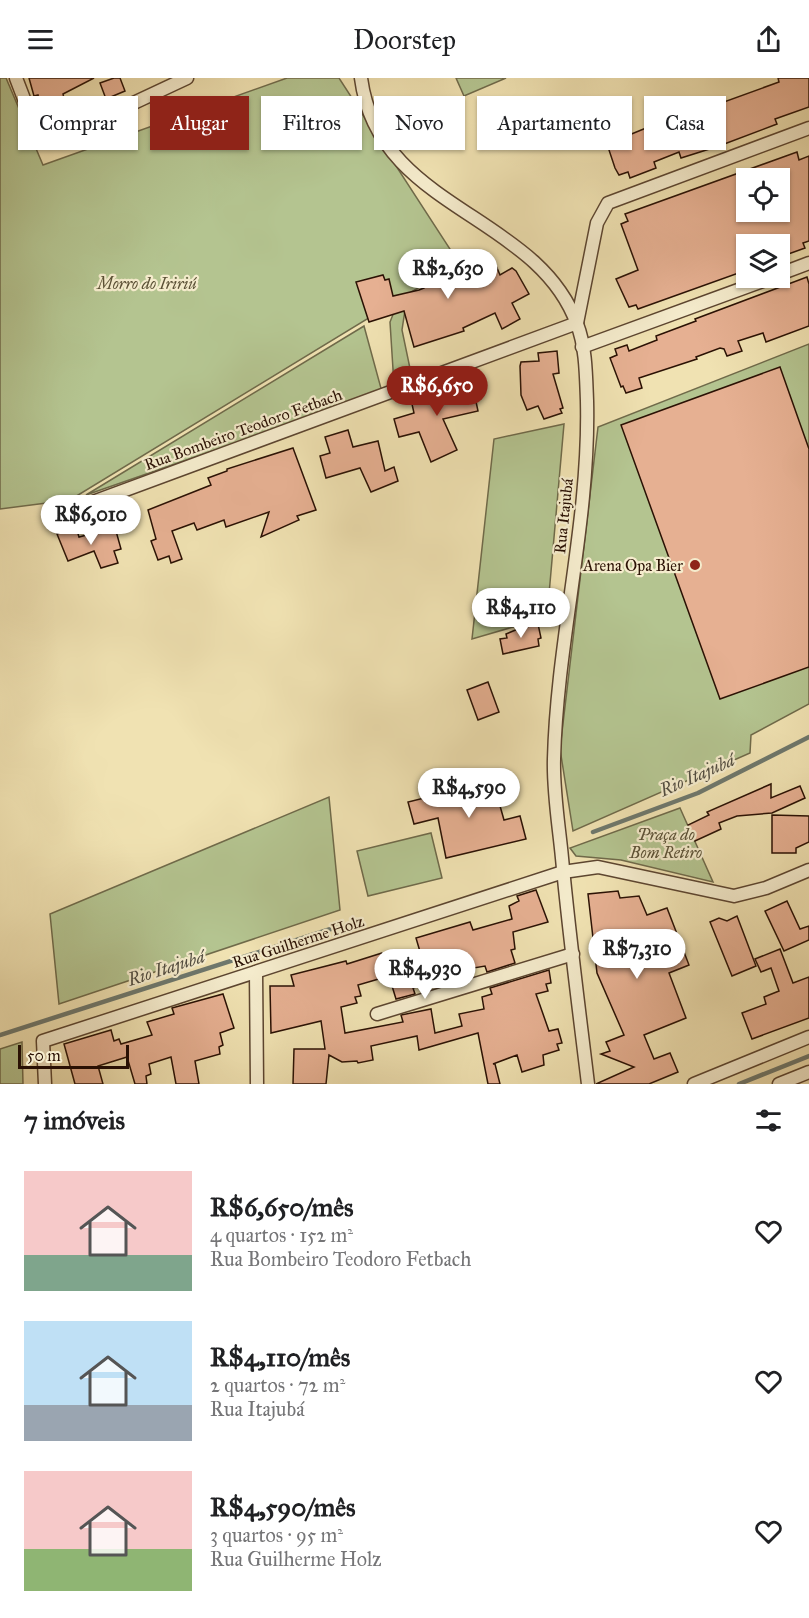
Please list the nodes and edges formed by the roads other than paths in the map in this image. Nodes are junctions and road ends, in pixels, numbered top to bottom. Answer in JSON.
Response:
{"nodes":[{"id":1,"x":16,"y":78,"type":"edge"},
{"id":2,"x":187,"y":78,"type":"edge"},
{"id":3,"x":361,"y":78,"type":"edge"},
{"id":4,"x":809,"y":128,"type":"edge"},
{"id":5,"x":809,"y":263,"type":"edge"},
{"id":6,"x":790,"y":270,"type":"edge"},
{"id":7,"x":744,"y":288,"type":"edge"},
{"id":8,"x":577,"y":323,"type":"junction"},
{"id":9,"x":582,"y":347,"type":"junction"},
{"id":10,"x":55,"y":516,"type":"dead end"},
{"id":11,"x":809,"y":870,"type":"edge"},
{"id":12,"x":563,"y":872,"type":"junction"},
{"id":13,"x":573,"y":954,"type":"junction"},
{"id":14,"x":256,"y":972,"type":"junction"},
{"id":15,"x":377,"y":1014,"type":"dead end"},
{"id":16,"x":809,"y":1037,"type":"edge"},
{"id":17,"x":809,"y":1072,"type":"edge"},
{"id":18,"x":45,"y":1084,"type":"edge"},
{"id":19,"x":257,"y":1084,"type":"edge"},
{"id":20,"x":588,"y":1084,"type":"edge"},
{"id":21,"x":694,"y":1084,"type":"edge"},
{"id":22,"x":779,"y":1084,"type":"edge"}],
"edges":[{"from":1,"to":2,"type":"street"},
{"from":3,"to":8,"type":"street","name":"Rua Itajubá"},
{"from":4,"to":8,"type":"street"},
{"from":5,"to":6,"type":"street"},
{"from":7,"to":9,"type":"street"},
{"from":8,"to":9,"type":"street","name":"Rua Itajubá"},
{"from":8,"to":10,"type":"street","name":"Rua Bombeiro Teodoro Fetbach"},
{"from":9,"to":12,"type":"street","name":"Rua Itajubá"},
{"from":11,"to":12,"type":"street","name":"Rua Guilherme Holz"},
{"from":12,"to":13,"type":"street","name":"Rua Itajubá"},
{"from":12,"to":14,"type":"street","name":"Rua Guilherme Holz"},
{"from":13,"to":15,"type":"street"},
{"from":13,"to":20,"type":"street","name":"Rua Itajubá"},
{"from":14,"to":18,"type":"street","name":"Rua Guilherme Holz"},
{"from":14,"to":19,"type":"street"},
{"from":16,"to":21,"type":"street"},
{"from":17,"to":22,"type":"street"}]}
